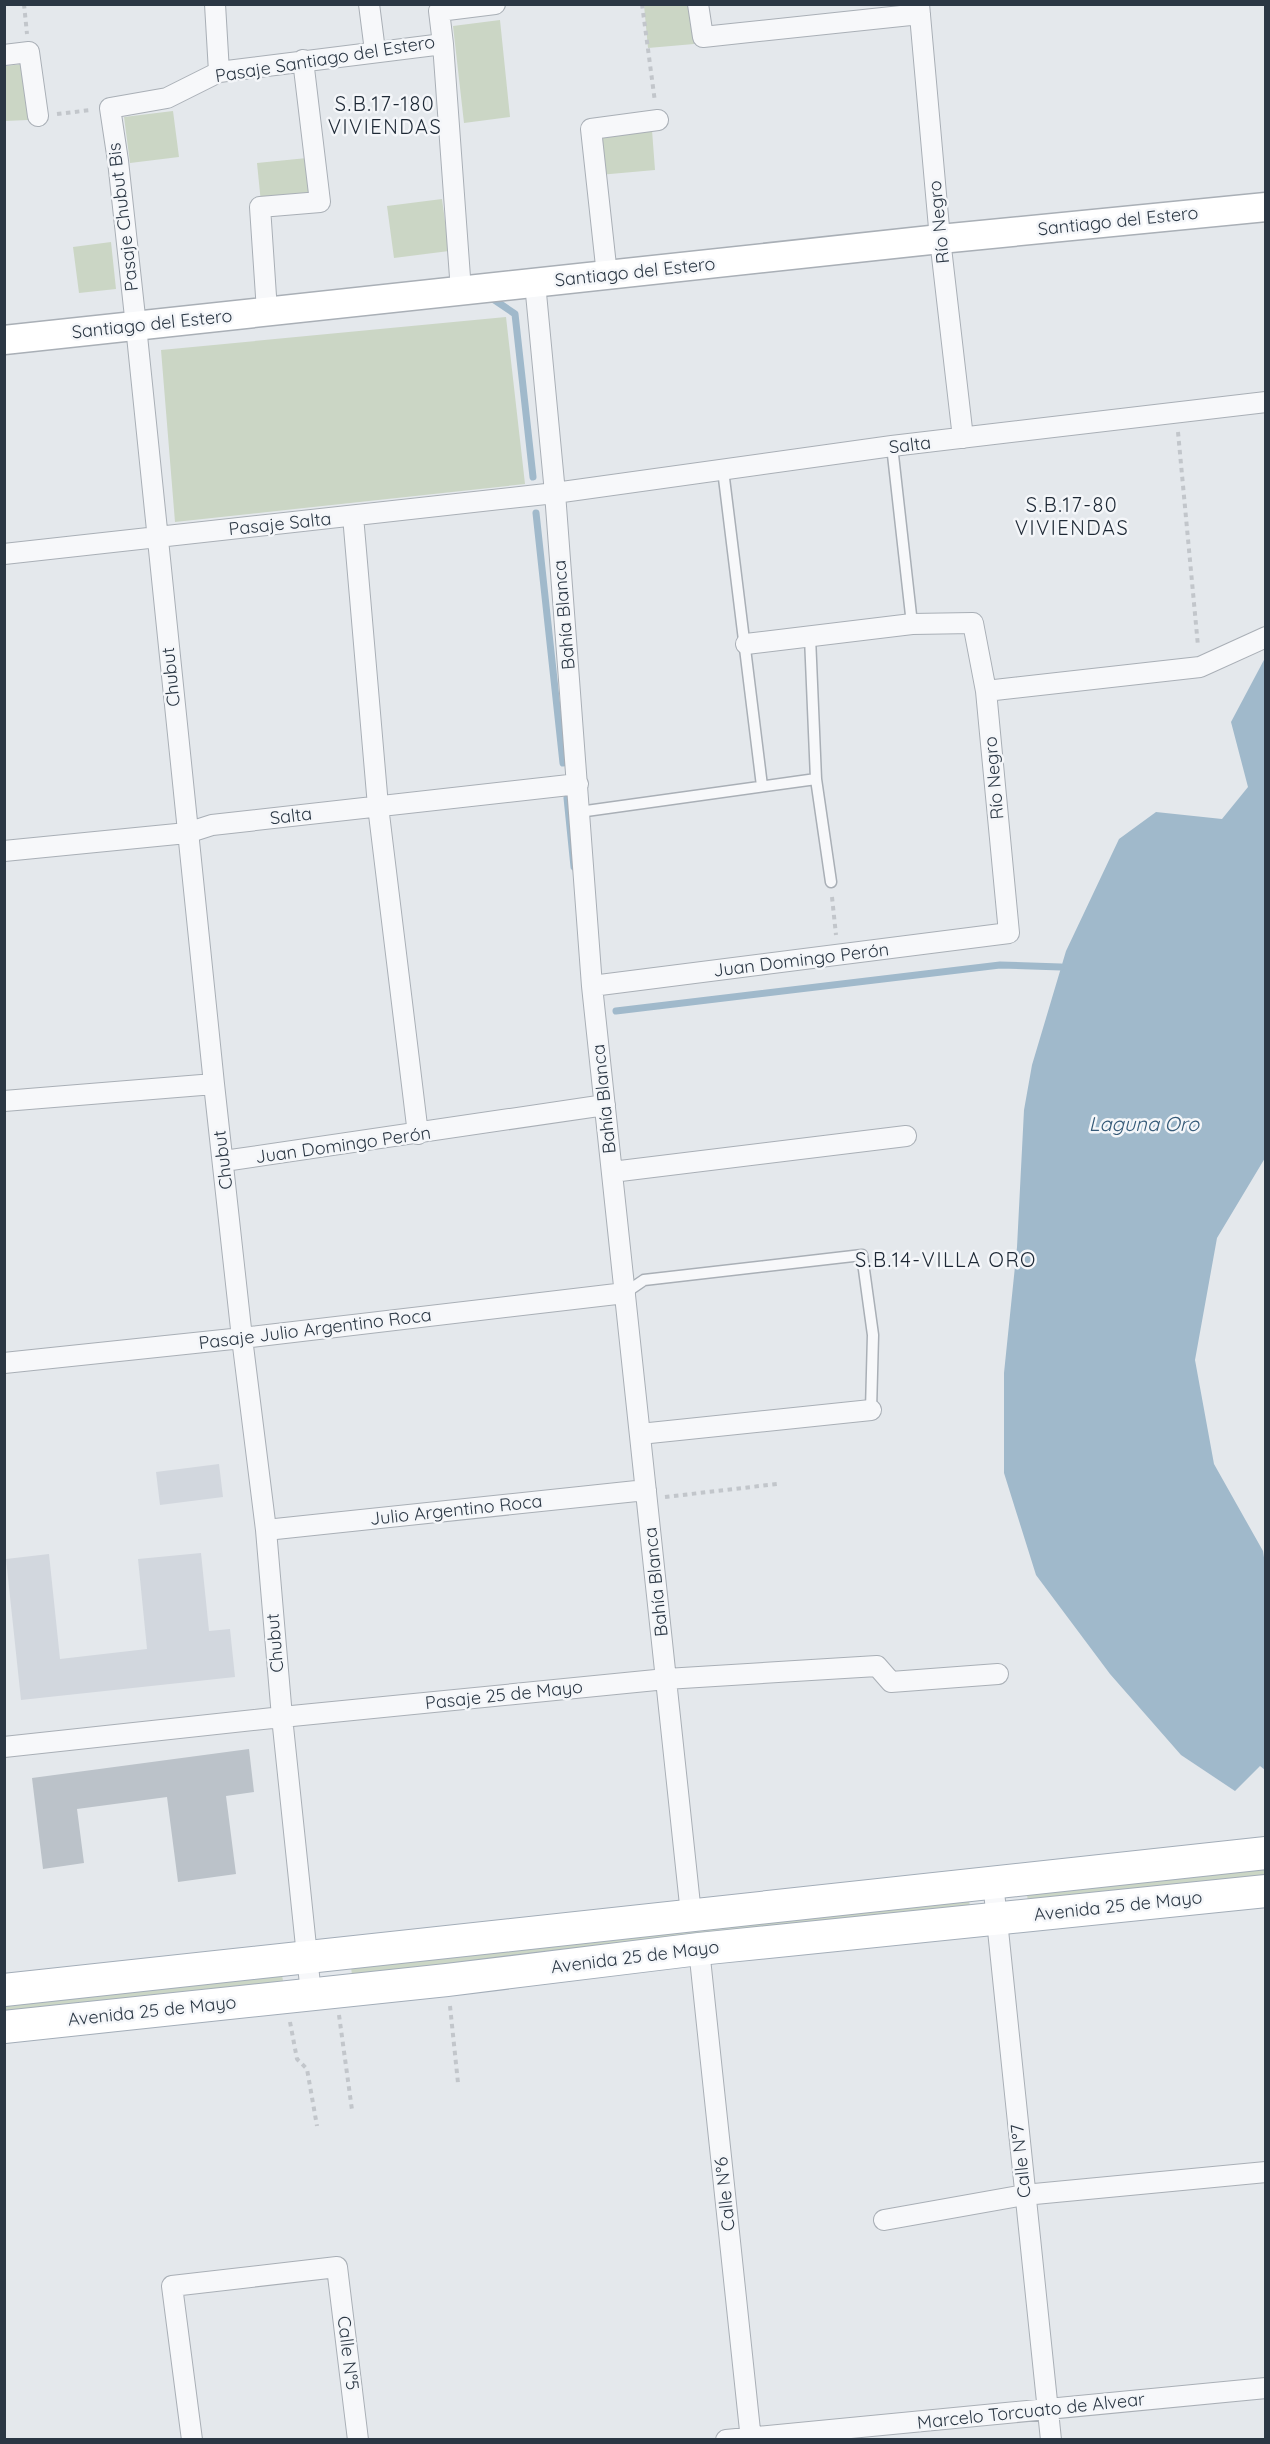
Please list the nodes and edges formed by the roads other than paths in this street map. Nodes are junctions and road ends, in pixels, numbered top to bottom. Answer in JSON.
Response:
{"nodes":[{"id":1,"x":215,"y":4,"type":"edge"},
{"id":2,"x":369,"y":4,"type":"edge"},
{"id":3,"x":495,"y":4,"type":"edge"},
{"id":4,"x":698,"y":4,"type":"edge"},
{"id":5,"x":920,"y":9,"type":"edge"},
{"id":6,"x":443,"y":44,"type":"junction"},
{"id":7,"x":375,"y":51,"type":"junction"},
{"id":8,"x":4,"y":55,"type":"edge"},
{"id":9,"x":303,"y":60,"type":"junction"},
{"id":10,"x":219,"y":72,"type":"junction"},
{"id":11,"x":110,"y":108,"type":"joint"},
{"id":12,"x":38,"y":116,"type":"road end"},
{"id":13,"x":658,"y":120,"type":"road end"},
{"id":14,"x":1266,"y":207,"type":"edge"},
{"id":15,"x":940,"y":239,"type":"junction"},
{"id":16,"x":607,"y":275,"type":"junction"},
{"id":17,"x":535,"y":283,"type":"junction"},
{"id":18,"x":461,"y":291,"type":"junction"},
{"id":19,"x":267,"y":311,"type":"junction"},
{"id":20,"x":135,"y":326,"type":"junction"},
{"id":21,"x":4,"y":340,"type":"edge"},
{"id":22,"x":1266,"y":402,"type":"edge"},
{"id":23,"x":963,"y":438,"type":"junction"},
{"id":24,"x":892,"y":446,"type":"junction"},
{"id":25,"x":723,"y":470,"type":"junction"},
{"id":26,"x":555,"y":492,"type":"junction"},
{"id":27,"x":353,"y":516,"type":"junction"},
{"id":28,"x":157,"y":537,"type":"junction"},
{"id":29,"x":4,"y":554,"type":"edge"},
{"id":30,"x":912,"y":624,"type":"junction"},
{"id":31,"x":810,"y":636,"type":"junction"},
{"id":32,"x":1266,"y":638,"type":"edge"},
{"id":33,"x":746,"y":644,"type":"junction"},
{"id":34,"x":986,"y":691,"type":"junction"},
{"id":35,"x":816,"y":779,"type":"junction"},
{"id":36,"x":578,"y":783,"type":"junction"},
{"id":37,"x":762,"y":786,"type":"junction"},
{"id":38,"x":378,"y":806,"type":"junction"},
{"id":39,"x":579,"y":812,"type":"junction"},
{"id":40,"x":187,"y":833,"type":"junction"},
{"id":41,"x":4,"y":851,"type":"edge"},
{"id":42,"x":831,"y":882,"type":"road end"},
{"id":43,"x":1009,"y":933,"type":"joint"},
{"id":44,"x":592,"y":986,"type":"junction"},
{"id":45,"x":214,"y":1084,"type":"junction"},
{"id":46,"x":4,"y":1101,"type":"edge"},
{"id":47,"x":605,"y":1105,"type":"junction"},
{"id":48,"x":418,"y":1134,"type":"junction"},
{"id":49,"x":906,"y":1136,"type":"dead end"},
{"id":50,"x":224,"y":1161,"type":"junction"},
{"id":51,"x":612,"y":1172,"type":"junction"},
{"id":52,"x":625,"y":1293,"type":"junction"},
{"id":53,"x":242,"y":1338,"type":"junction"},
{"id":54,"x":4,"y":1363,"type":"edge"},
{"id":55,"x":871,"y":1410,"type":"joint"},
{"id":56,"x":640,"y":1434,"type":"junction"},
{"id":57,"x":646,"y":1490,"type":"junction"},
{"id":58,"x":266,"y":1530,"type":"junction"},
{"id":59,"x":998,"y":1674,"type":"dead end"},
{"id":60,"x":666,"y":1679,"type":"junction"},
{"id":61,"x":282,"y":1717,"type":"junction"},
{"id":62,"x":4,"y":1747,"type":"edge"},
{"id":63,"x":1266,"y":1853,"type":"edge"},
{"id":64,"x":993,"y":1882,"type":"junction"},
{"id":65,"x":1264,"y":1896,"type":"edge"},
{"id":66,"x":692,"y":1914,"type":"junction"},
{"id":67,"x":996,"y":1918,"type":"junction"},
{"id":68,"x":699,"y":1949,"type":"junction"},
{"id":69,"x":307,"y":1956,"type":"junction"},
{"id":70,"x":4,"y":1990,"type":"edge"},
{"id":71,"x":311,"y":1994,"type":"junction"},
{"id":72,"x":4,"y":2027,"type":"edge"},
{"id":73,"x":1266,"y":2172,"type":"edge"},
{"id":74,"x":1024,"y":2195,"type":"junction"},
{"id":75,"x":884,"y":2220,"type":"dead end"},
{"id":76,"x":1266,"y":2388,"type":"edge"},
{"id":77,"x":1047,"y":2410,"type":"junction"},
{"id":78,"x":751,"y":2438,"type":"edge"},
{"id":79,"x":192,"y":2439,"type":"edge"},
{"id":80,"x":358,"y":2439,"type":"edge"},
{"id":81,"x":726,"y":2439,"type":"edge"},
{"id":82,"x":1051,"y":2439,"type":"edge"}],
"edges":[{"from":1,"to":10,"type":"street"},
{"from":2,"to":7,"type":"street"},
{"from":3,"to":6,"type":"street","name":"Pasaje Santiago del Estero"},
{"from":4,"to":5,"type":"street"},
{"from":5,"to":15,"type":"street","name":"Río Negro"},
{"from":6,"to":7,"type":"street","name":"Pasaje Santiago del Estero"},
{"from":6,"to":18,"type":"street"},
{"from":7,"to":9,"type":"street","name":"Pasaje Santiago del Estero"},
{"from":8,"to":12,"type":"street"},
{"from":9,"to":10,"type":"street","name":"Pasaje Santiago del Estero"},
{"from":9,"to":19,"type":"street"},
{"from":10,"to":11,"type":"street","name":"Pasaje Santiago del Estero"},
{"from":11,"to":20,"type":"street","name":"Pasaje Chubut Bis"},
{"from":13,"to":16,"type":"street"},
{"from":14,"to":15,"type":"street","name":"Santiago del Estero"},
{"from":15,"to":16,"type":"street","name":"Santiago del Estero"},
{"from":15,"to":23,"type":"street","name":"Río Negro"},
{"from":16,"to":17,"type":"street","name":"Santiago del Estero"},
{"from":17,"to":18,"type":"street","name":"Santiago del Estero"},
{"from":17,"to":26,"type":"street","name":"Bahía Blanca"},
{"from":18,"to":19,"type":"street","name":"Santiago del Estero"},
{"from":19,"to":20,"type":"street","name":"Santiago del Estero"},
{"from":20,"to":21,"type":"street","name":"Santiago del Estero"},
{"from":20,"to":28,"type":"street","name":"Chubut"},
{"from":22,"to":23,"type":"street","name":"Salta"},
{"from":23,"to":24,"type":"street","name":"Salta"},
{"from":24,"to":25,"type":"street","name":"Salta"},
{"from":24,"to":30,"type":"lane"},
{"from":25,"to":26,"type":"street","name":"Salta"},
{"from":25,"to":33,"type":"lane"},
{"from":26,"to":27,"type":"street","name":"Pasaje Salta"},
{"from":26,"to":36,"type":"street","name":"Bahía Blanca"},
{"from":27,"to":28,"type":"street","name":"Pasaje Salta"},
{"from":27,"to":38,"type":"street"},
{"from":28,"to":29,"type":"street","name":"Pasaje Salta"},
{"from":28,"to":40,"type":"street","name":"Chubut"},
{"from":30,"to":31,"type":"street"},
{"from":30,"to":34,"type":"street","name":"Río Negro"},
{"from":31,"to":33,"type":"street"},
{"from":31,"to":35,"type":"lane"},
{"from":32,"to":34,"type":"street"},
{"from":33,"to":37,"type":"lane"},
{"from":34,"to":43,"type":"street","name":"Río Negro"},
{"from":35,"to":37,"type":"lane"},
{"from":35,"to":42,"type":"lane"},
{"from":36,"to":38,"type":"street","name":"Salta"},
{"from":36,"to":39,"type":"street","name":"Bahía Blanca"},
{"from":37,"to":39,"type":"lane"},
{"from":38,"to":40,"type":"street","name":"Salta"},
{"from":38,"to":48,"type":"street"},
{"from":39,"to":44,"type":"street","name":"Bahía Blanca"},
{"from":40,"to":41,"type":"street","name":"Salta"},
{"from":40,"to":45,"type":"street","name":"Chubut"},
{"from":43,"to":44,"type":"street","name":"Juan Domingo Perón"},
{"from":44,"to":47,"type":"street","name":"Bahía Blanca"},
{"from":45,"to":46,"type":"street"},
{"from":45,"to":50,"type":"street","name":"Chubut"},
{"from":47,"to":48,"type":"street","name":"Juan Domingo Perón"},
{"from":47,"to":51,"type":"street","name":"Bahía Blanca"},
{"from":48,"to":50,"type":"street","name":"Juan Domingo Perón"},
{"from":49,"to":51,"type":"street"},
{"from":50,"to":53,"type":"street","name":"Chubut"},
{"from":51,"to":52,"type":"street","name":"Bahía Blanca"},
{"from":52,"to":53,"type":"street","name":"Pasaje Julio Argentino Roca"},
{"from":52,"to":55,"type":"lane"},
{"from":52,"to":56,"type":"street","name":"Bahía Blanca"},
{"from":53,"to":54,"type":"street","name":"Pasaje Julio Argentino Roca"},
{"from":53,"to":58,"type":"street","name":"Chubut"},
{"from":55,"to":56,"type":"street"},
{"from":56,"to":57,"type":"street","name":"Bahía Blanca"},
{"from":57,"to":58,"type":"street","name":"Julio Argentino Roca"},
{"from":57,"to":60,"type":"street","name":"Bahía Blanca"},
{"from":58,"to":61,"type":"street","name":"Chubut"},
{"from":59,"to":60,"type":"street","name":"Pasaje 25 de Mayo"},
{"from":60,"to":61,"type":"street","name":"Pasaje 25 de Mayo"},
{"from":60,"to":66,"type":"street","name":"Bahía Blanca"},
{"from":61,"to":62,"type":"street","name":"Pasaje 25 de Mayo"},
{"from":61,"to":69,"type":"street","name":"Chubut"},
{"from":63,"to":64,"type":"main road","name":"Avenida 25 de Mayo"},
{"from":64,"to":66,"type":"main road","name":"Avenida 25 de Mayo"},
{"from":64,"to":67,"type":"street","name":"Calle N°7"},
{"from":65,"to":67,"type":"main road","name":"Avenida 25 de Mayo"},
{"from":66,"to":69,"type":"main road","name":"Avenida 25 de Mayo"},
{"from":67,"to":68,"type":"main road","name":"Avenida 25 de Mayo"},
{"from":67,"to":74,"type":"street","name":"Calle N°7"},
{"from":68,"to":71,"type":"main road","name":"Avenida 25 de Mayo"},
{"from":68,"to":78,"type":"street","name":"Calle N°6"},
{"from":69,"to":70,"type":"main road","name":"Avenida 25 de Mayo"},
{"from":69,"to":71,"type":"street","name":"Chubut"},
{"from":71,"to":72,"type":"main road","name":"Avenida 25 de Mayo"},
{"from":73,"to":74,"type":"street"},
{"from":74,"to":75,"type":"street"},
{"from":74,"to":77,"type":"street","name":"Calle N°7"},
{"from":76,"to":77,"type":"street","name":"Marcelo Torcuato de Alvear"},
{"from":77,"to":78,"type":"street","name":"Marcelo Torcuato de Alvear"},
{"from":77,"to":82,"type":"street","name":"Calle N°7"},
{"from":78,"to":81,"type":"street","name":"Marcelo Torcuato de Alvear"},
{"from":79,"to":80,"type":"street","name":"Calle N°5"}]}
